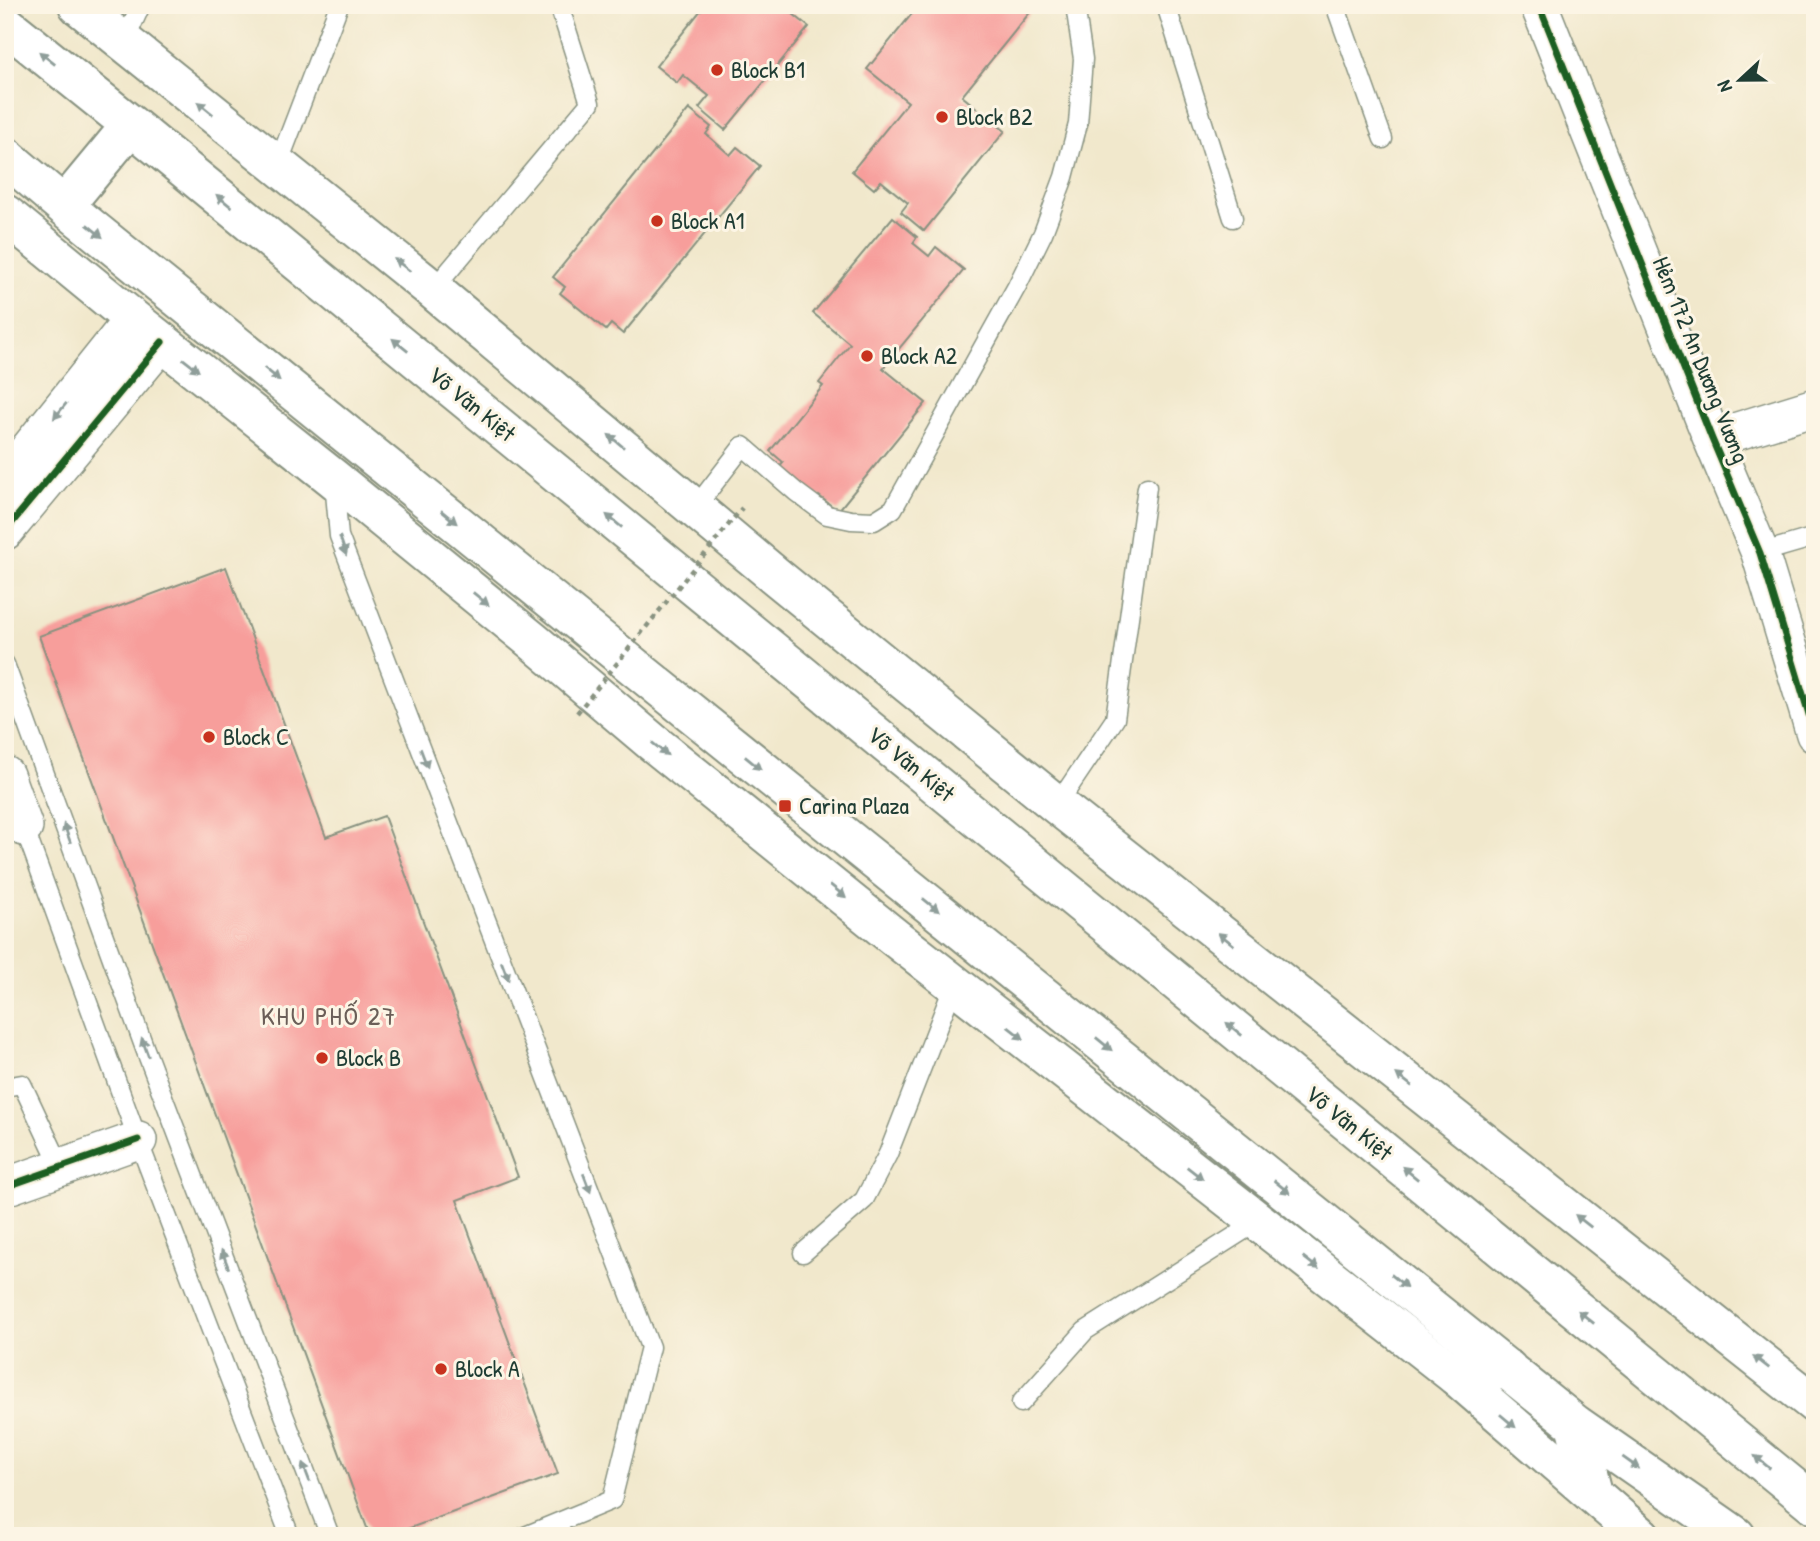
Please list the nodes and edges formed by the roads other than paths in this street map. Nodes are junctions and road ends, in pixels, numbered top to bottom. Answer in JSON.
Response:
{"nodes":[{"id":1,"x":78,"y":5,"type":"edge"},
{"id":2,"x":141,"y":5,"type":"edge"},
{"id":3,"x":339,"y":5,"type":"edge"},
{"id":4,"x":559,"y":5,"type":"edge"},
{"id":5,"x":1075,"y":5,"type":"edge"},
{"id":6,"x":1166,"y":5,"type":"edge"},
{"id":7,"x":1335,"y":5,"type":"edge"},
{"id":8,"x":1539,"y":5,"type":"edge"},
{"id":9,"x":5,"y":24,"type":"edge"},
{"id":10,"x":124,"y":43,"type":"junction"},
{"id":11,"x":131,"y":125,"type":"junction"},
{"id":12,"x":1383,"y":139,"type":"dead end"},
{"id":13,"x":5,"y":156,"type":"edge"},
{"id":14,"x":277,"y":167,"type":"junction"},
{"id":15,"x":64,"y":206,"type":"junction"},
{"id":16,"x":5,"y":214,"type":"edge"},
{"id":17,"x":1233,"y":218,"type":"dead end"},
{"id":18,"x":432,"y":290,"type":"junction"},
{"id":19,"x":147,"y":331,"type":"junction"},
{"id":20,"x":104,"y":384,"type":"junction"},
{"id":21,"x":1815,"y":407,"type":"edge"},
{"id":22,"x":1712,"y":439,"type":"junction"},
{"id":23,"x":333,"y":478,"type":"junction"},
{"id":24,"x":5,"y":479,"type":"edge"},
{"id":25,"x":1147,"y":487,"type":"dead end"},
{"id":26,"x":695,"y":508,"type":"junction"},
{"id":27,"x":5,"y":531,"type":"edge"},
{"id":28,"x":1815,"y":537,"type":"edge"},
{"id":29,"x":1760,"y":553,"type":"junction"},
{"id":30,"x":5,"y":664,"type":"edge"},
{"id":31,"x":1815,"y":734,"type":"edge"},
{"id":32,"x":5,"y":775,"type":"edge"},
{"id":33,"x":1057,"y":806,"type":"junction"},
{"id":34,"x":24,"y":827,"type":"joint"},
{"id":35,"x":954,"y":985,"type":"junction"},
{"id":36,"x":5,"y":1087,"type":"edge"},
{"id":37,"x":138,"y":1140,"type":"junction"},
{"id":38,"x":61,"y":1167,"type":"junction"},
{"id":39,"x":5,"y":1186,"type":"edge"},
{"id":40,"x":1257,"y":1222,"type":"junction"},
{"id":41,"x":803,"y":1253,"type":"dead end"},
{"id":42,"x":1508,"y":1369,"type":"junction"},
{"id":43,"x":1456,"y":1376,"type":"junction"},
{"id":44,"x":1021,"y":1403,"type":"dead end"},
{"id":45,"x":1815,"y":1404,"type":"edge"},
{"id":46,"x":1575,"y":1424,"type":"junction"},
{"id":47,"x":1593,"y":1493,"type":"junction"},
{"id":48,"x":1815,"y":1505,"type":"edge"},
{"id":49,"x":290,"y":1536,"type":"edge"},
{"id":50,"x":330,"y":1536,"type":"edge"},
{"id":51,"x":525,"y":1536,"type":"edge"},
{"id":52,"x":1641,"y":1536,"type":"edge"},
{"id":53,"x":1736,"y":1536,"type":"edge"}],
"edges":[{"from":1,"to":10,"type":"main road"},
{"from":2,"to":10,"type":"lane"},
{"from":3,"to":14,"type":"lane"},
{"from":4,"to":18,"type":"lane"},
{"from":5,"to":26,"type":"lane"},
{"from":6,"to":17,"type":"lane"},
{"from":7,"to":12,"type":"lane"},
{"from":8,"to":22,"type":"street","name":"Hẻm 172 An Dương Vương"},
{"from":11,"to":9,"type":"main road","name":"Võ Văn Kiệt","one_way":true},
{"from":14,"to":10,"type":"main road","one_way":true},
{"from":11,"to":15,"type":"main road"},
{"from":48,"to":11,"type":"main road","name":"Võ Văn Kiệt","one_way":true},
{"from":13,"to":15,"type":"main road"},
{"from":18,"to":14,"type":"main road","one_way":true},
{"from":15,"to":42,"type":"main road","one_way":true},
{"from":16,"to":19,"type":"main road"},
{"from":26,"to":18,"type":"main road","one_way":true},
{"from":19,"to":20,"type":"street"},
{"from":19,"to":23,"type":"main road","one_way":true},
{"from":20,"to":24,"type":"street","one_way":true},
{"from":20,"to":27,"type":"street"},
{"from":21,"to":22,"type":"street"},
{"from":22,"to":29,"type":"street","name":"Hẻm 172 An Dương Vương"},
{"from":23,"to":35,"type":"main road","one_way":true},
{"from":23,"to":51,"type":"lane","one_way":true},
{"from":25,"to":33,"type":"lane"},
{"from":26,"to":33,"type":"main road"},
{"from":28,"to":29,"type":"lane"},
{"from":29,"to":31,"type":"street","name":"Hẻm 172 An Dương Vương"},
{"from":50,"to":30,"type":"lane","one_way":true},
{"from":32,"to":34,"type":"street"},
{"from":45,"to":33,"type":"main road","one_way":true},
{"from":34,"to":37,"type":"lane"},
{"from":35,"to":40,"type":"main road","one_way":true},
{"from":35,"to":41,"type":"lane"},
{"from":36,"to":38,"type":"lane"},
{"from":37,"to":38,"type":"street"},
{"from":37,"to":49,"type":"lane"},
{"from":38,"to":39,"type":"street"},
{"from":40,"to":43,"type":"main road","one_way":true},
{"from":40,"to":44,"type":"lane"},
{"from":42,"to":43,"type":"main road"},
{"from":42,"to":46,"type":"main road"},
{"from":43,"to":47,"type":"main road","one_way":true},
{"from":46,"to":47,"type":"main road"},
{"from":46,"to":53,"type":"main road","one_way":true},
{"from":47,"to":52,"type":"main road"}]}
